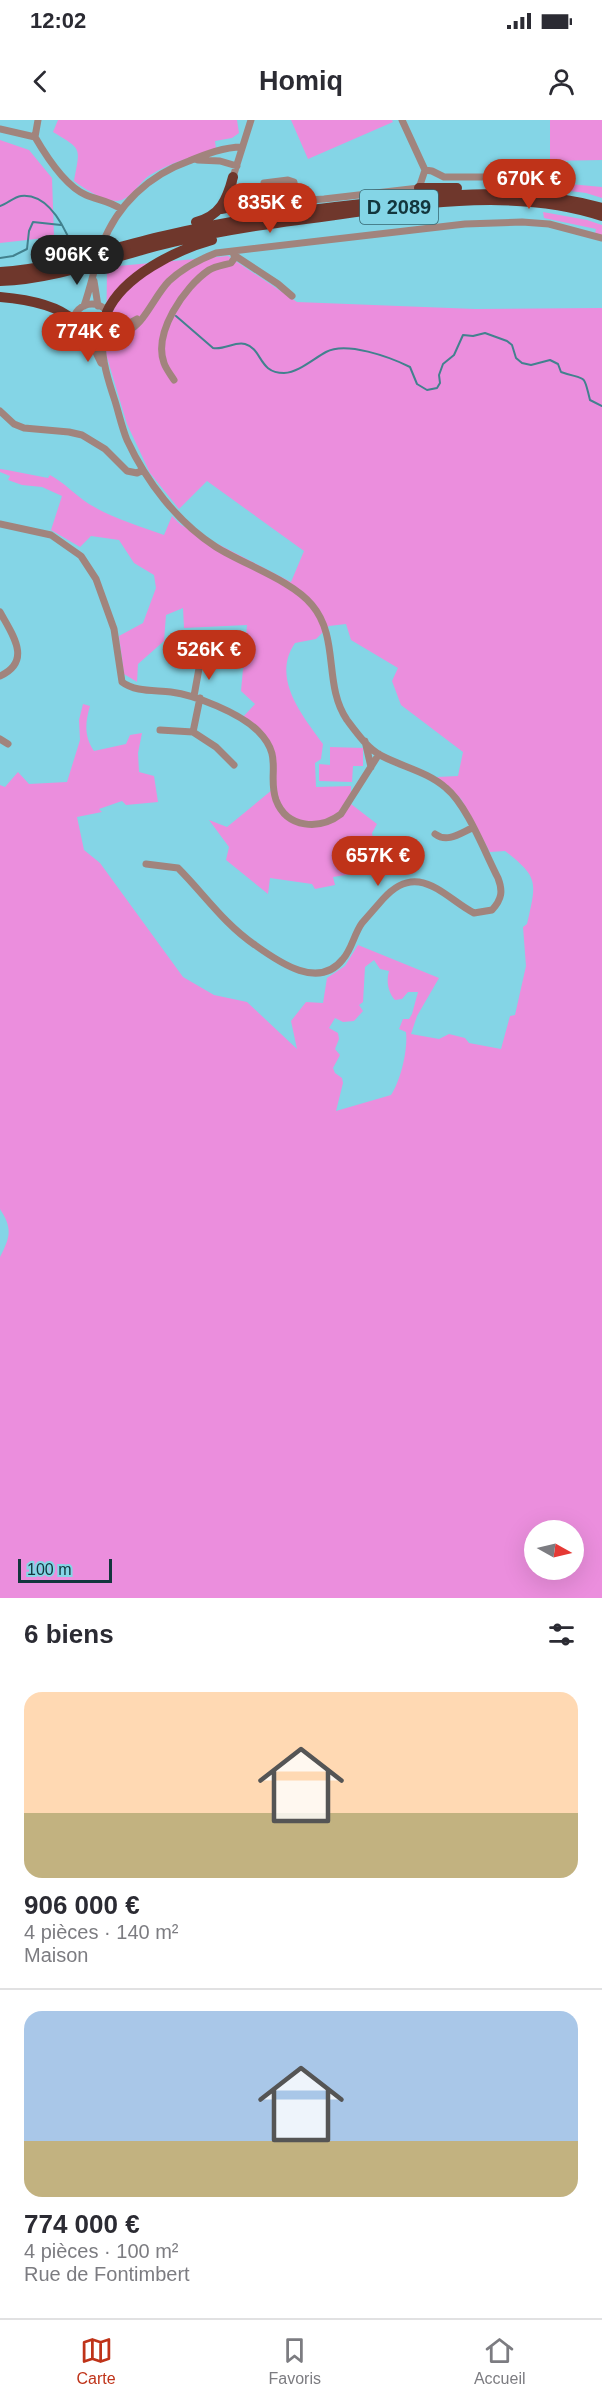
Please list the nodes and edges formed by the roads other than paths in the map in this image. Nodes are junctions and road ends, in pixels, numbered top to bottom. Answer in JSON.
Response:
{"nodes":[{"id":1,"x":38,"y":120,"type":"edge"},
{"id":2,"x":250,"y":120,"type":"edge"},
{"id":3,"x":402,"y":120,"type":"edge"},
{"id":4,"x":0,"y":129,"type":"edge"},
{"id":5,"x":35,"y":137,"type":"junction"},
{"id":6,"x":242,"y":147,"type":"junction"},
{"id":7,"x":182,"y":163,"type":"junction"},
{"id":8,"x":237,"y":166,"type":"junction"},
{"id":9,"x":425,"y":170,"type":"junction"},
{"id":10,"x":232,"y":177,"type":"junction"},
{"id":11,"x":563,"y":177,"type":"dead end"},
{"id":12,"x":264,"y":183,"type":"dead end"},
{"id":13,"x":419,"y":188,"type":"junction"},
{"id":14,"x":524,"y":194,"type":"junction"},
{"id":15,"x":296,"y":201,"type":"junction"},
{"id":16,"x":247,"y":204,"type":"junction"},
{"id":17,"x":552,"y":205,"type":"junction"},
{"id":18,"x":602,"y":208,"type":"edge"},
{"id":19,"x":121,"y":209,"type":"junction"},
{"id":20,"x":221,"y":209,"type":"junction"},
{"id":21,"x":602,"y":216,"type":"edge"},
{"id":22,"x":602,"y":222,"type":"edge"},
{"id":23,"x":247,"y":227,"type":"junction"},
{"id":24,"x":602,"y":238,"type":"edge"},
{"id":25,"x":138,"y":242,"type":"junction"},
{"id":26,"x":232,"y":254,"type":"junction"},
{"id":27,"x":0,"y":272,"type":"edge"},
{"id":28,"x":94,"y":273,"type":"junction"},
{"id":29,"x":0,"y":281,"type":"edge"},
{"id":30,"x":292,"y":296,"type":"dead end"},
{"id":31,"x":0,"y":297,"type":"edge"},
{"id":32,"x":84,"y":306,"type":"junction"},
{"id":33,"x":105,"y":312,"type":"junction"},
{"id":34,"x":142,"y":316,"type":"junction"},
{"id":35,"x":74,"y":320,"type":"junction"},
{"id":36,"x":108,"y":333,"type":"junction"},
{"id":37,"x":102,"y":339,"type":"junction"},
{"id":38,"x":91,"y":342,"type":"junction"},
{"id":39,"x":106,"y":374,"type":"junction"},
{"id":40,"x":174,"y":380,"type":"dead end"},
{"id":41,"x":0,"y":411,"type":"edge"},
{"id":42,"x":143,"y":470,"type":"junction"},
{"id":43,"x":0,"y":524,"type":"edge"},
{"id":44,"x":0,"y":612,"type":"edge"},
{"id":45,"x":200,"y":663,"type":"dead end"},
{"id":46,"x":0,"y":676,"type":"edge"},
{"id":47,"x":197,"y":697,"type":"junction"},
{"id":48,"x":160,"y":730,"type":"dead end"},
{"id":49,"x":193,"y":732,"type":"junction"},
{"id":50,"x":0,"y":739,"type":"edge"},
{"id":51,"x":365,"y":741,"type":"junction"},
{"id":52,"x":8,"y":744,"type":"dead end"},
{"id":53,"x":379,"y":754,"type":"junction"},
{"id":54,"x":234,"y":765,"type":"dead end"},
{"id":55,"x":372,"y":767,"type":"junction"},
{"id":56,"x":472,"y":828,"type":"junction"},
{"id":57,"x":435,"y":834,"type":"dead end"},
{"id":58,"x":146,"y":864,"type":"dead end"}],
"edges":[{"from":1,"to":5,"type":"street"},
{"from":2,"to":6,"type":"street"},
{"from":3,"to":9,"type":"street"},
{"from":4,"to":5,"type":"street"},
{"from":5,"to":19,"type":"street"},
{"from":6,"to":7,"type":"street"},
{"from":6,"to":8,"type":"street"},
{"from":7,"to":8,"type":"street"},
{"from":7,"to":19,"type":"street"},
{"from":8,"to":10,"type":"street"},
{"from":9,"to":11,"type":"street"},
{"from":9,"to":13,"type":"street"},
{"from":10,"to":16,"type":"street"},
{"from":10,"to":20,"type":"highway"},
{"from":12,"to":15,"type":"street"},
{"from":13,"to":14,"type":"highway"},
{"from":13,"to":15,"type":"street"},
{"from":14,"to":18,"type":"highway","number":"D 2089"},
{"from":14,"to":25,"type":"highway","number":"D 2089"},
{"from":15,"to":16,"type":"street"},
{"from":16,"to":20,"type":"highway"},
{"from":17,"to":21,"type":"highway","number":"D 2089"},
{"from":17,"to":22,"type":"highway"},
{"from":17,"to":23,"type":"highway","number":"D 2089"},
{"from":19,"to":28,"type":"street"},
{"from":20,"to":25,"type":"highway"},
{"from":23,"to":29,"type":"highway","number":"D 2089"},
{"from":23,"to":33,"type":"highway"},
{"from":24,"to":26,"type":"street"},
{"from":25,"to":27,"type":"highway","number":"D 2089"},
{"from":26,"to":30,"type":"street"},
{"from":26,"to":34,"type":"street"},
{"from":26,"to":40,"type":"street"},
{"from":28,"to":32,"type":"street"},
{"from":28,"to":33,"type":"street"},
{"from":31,"to":35,"type":"highway"},
{"from":32,"to":33,"type":"street"},
{"from":32,"to":35,"type":"street"},
{"from":33,"to":34,"type":"street"},
{"from":33,"to":36,"type":"street"},
{"from":34,"to":36,"type":"street"},
{"from":35,"to":38,"type":"street"},
{"from":36,"to":37,"type":"street"},
{"from":37,"to":38,"type":"street"},
{"from":37,"to":39,"type":"street"},
{"from":38,"to":39,"type":"street"},
{"from":39,"to":42,"type":"street"},
{"from":41,"to":42,"type":"street"},
{"from":42,"to":51,"type":"street"},
{"from":43,"to":47,"type":"street"},
{"from":44,"to":46,"type":"street"},
{"from":45,"to":47,"type":"street"},
{"from":47,"to":49,"type":"street"},
{"from":47,"to":55,"type":"street"},
{"from":48,"to":49,"type":"street"},
{"from":49,"to":54,"type":"street"},
{"from":50,"to":52,"type":"street"},
{"from":51,"to":53,"type":"street"},
{"from":51,"to":55,"type":"street"},
{"from":53,"to":55,"type":"street"},
{"from":53,"to":56,"type":"street"},
{"from":56,"to":57,"type":"street"},
{"from":56,"to":58,"type":"street"}]}
